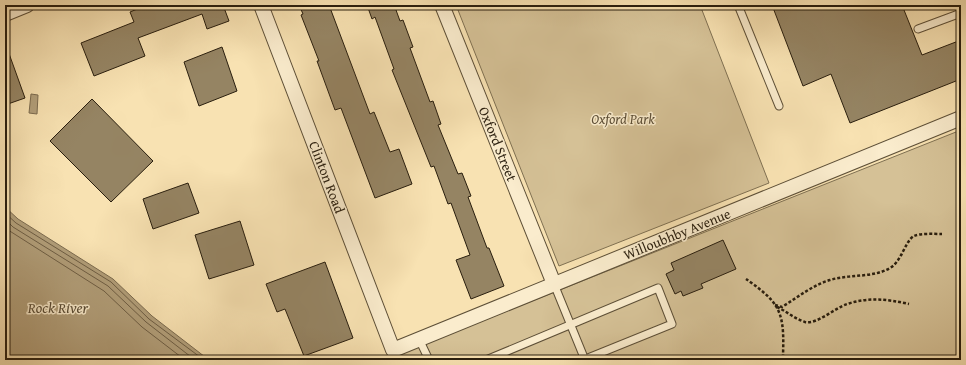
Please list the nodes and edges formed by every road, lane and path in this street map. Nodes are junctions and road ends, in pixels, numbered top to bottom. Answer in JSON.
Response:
{"nodes":[{"id":1,"x":27,"y":5,"type":"edge"},
{"id":2,"x":261,"y":5,"type":"edge"},
{"id":3,"x":442,"y":5,"type":"edge"},
{"id":4,"x":738,"y":5,"type":"edge"},
{"id":5,"x":961,"y":13,"type":"edge"},
{"id":6,"x":5,"y":14,"type":"edge"},
{"id":7,"x":918,"y":29,"type":"dead end"},
{"id":8,"x":779,"y":106,"type":"dead end"},
{"id":9,"x":961,"y":118,"type":"edge"},
{"id":10,"x":942,"y":234,"type":"dead end"},
{"id":11,"x":746,"y":279,"type":"dead end"},
{"id":12,"x":554,"y":284,"type":"junction"},
{"id":13,"x":909,"y":304,"type":"dead end"},
{"id":14,"x":775,"y":305,"type":"junction"},
{"id":15,"x":571,"y":324,"type":"junction"},
{"id":16,"x":419,"y":339,"type":"junction"},
{"id":17,"x":392,"y":355,"type":"edge"},
{"id":18,"x":429,"y":360,"type":"edge"},
{"id":19,"x":486,"y":360,"type":"edge"},
{"id":20,"x":584,"y":360,"type":"edge"},
{"id":21,"x":783,"y":360,"type":"edge"}],
"edges":[{"from":1,"to":6,"type":"street"},
{"from":2,"to":17,"type":"street","name":"Clinton Road"},
{"from":3,"to":12,"type":"street","name":"Oxford Street"},
{"from":4,"to":8,"type":"lane"},
{"from":5,"to":7,"type":"lane"},
{"from":9,"to":12,"type":"street","name":"Willoubhby Avenue"},
{"from":10,"to":14,"type":"path"},
{"from":11,"to":14,"type":"path"},
{"from":12,"to":15,"type":"lane"},
{"from":12,"to":16,"type":"street","name":"Willoubhby Avenue"},
{"from":13,"to":14,"type":"path"},
{"from":14,"to":21,"type":"path"},
{"from":15,"to":19,"type":"lane"},
{"from":15,"to":20,"type":"lane"},
{"from":15,"to":20,"type":"lane"},
{"from":16,"to":17,"type":"street","name":"Willoubhby Avenue"},
{"from":16,"to":18,"type":"lane"}]}
